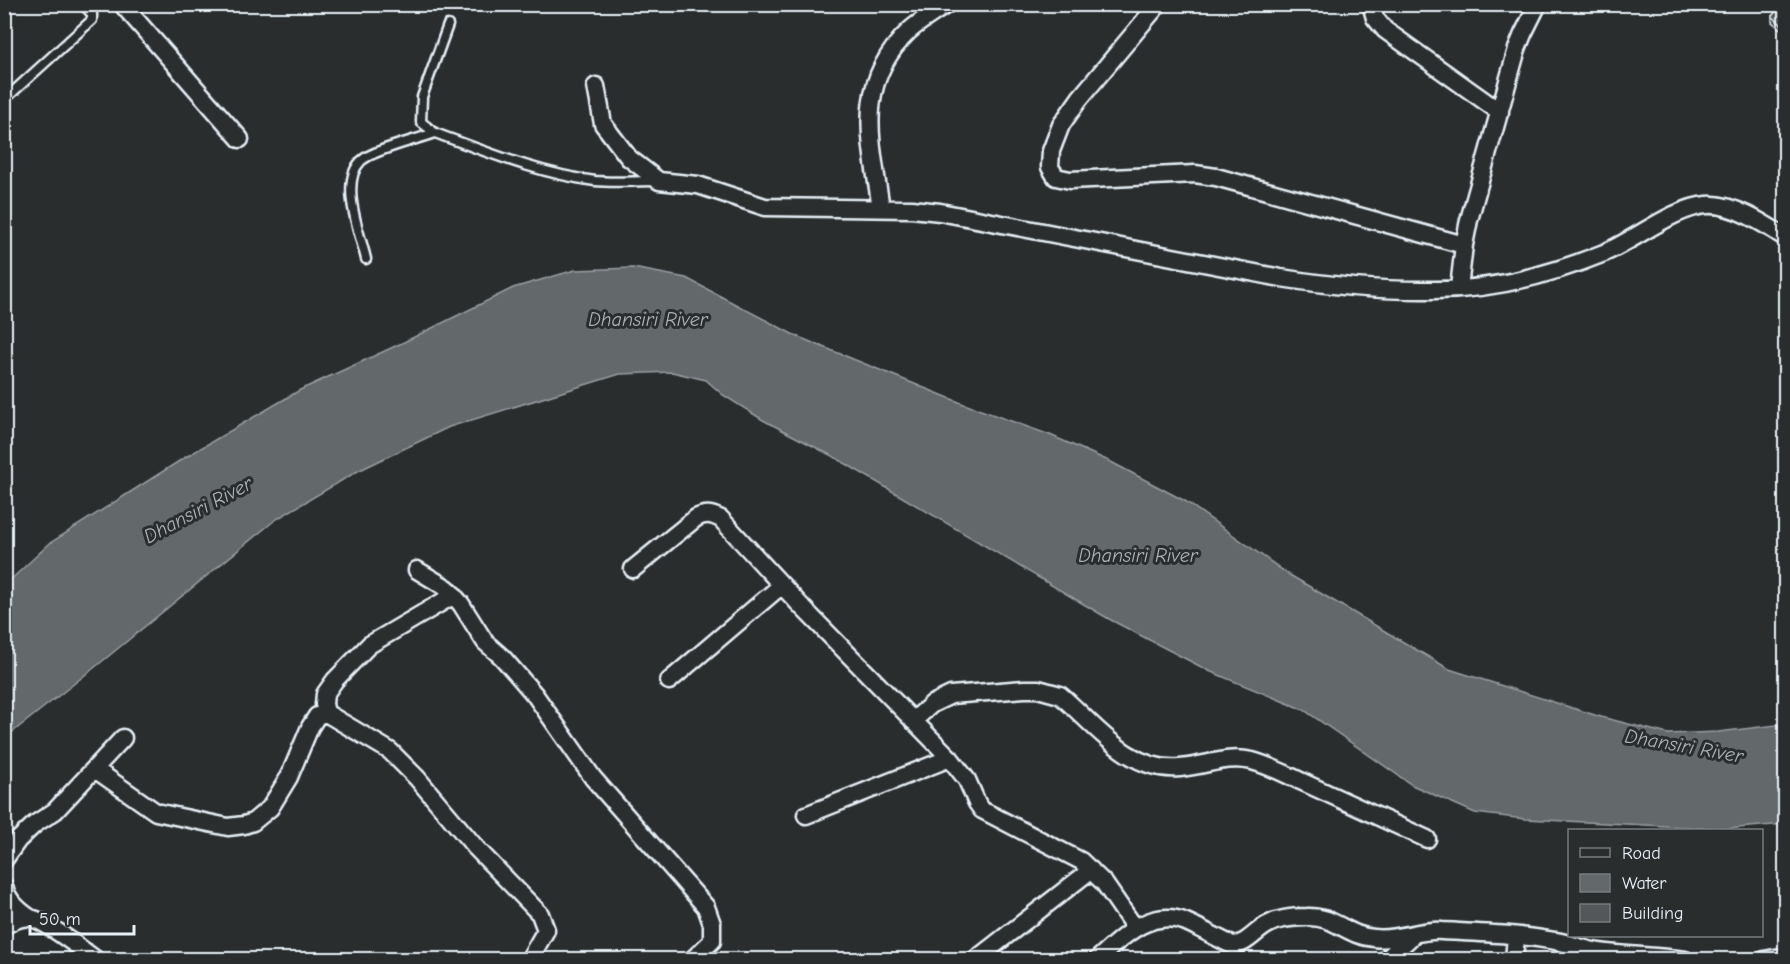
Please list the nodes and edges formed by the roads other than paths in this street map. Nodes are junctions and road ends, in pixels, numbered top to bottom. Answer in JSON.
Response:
{"nodes":[{"id":1,"x":83,"y":4,"type":"edge"},
{"id":2,"x":122,"y":4,"type":"edge"},
{"id":3,"x":947,"y":4,"type":"edge"},
{"id":4,"x":1371,"y":4,"type":"edge"},
{"id":5,"x":1538,"y":4,"type":"edge"},
{"id":6,"x":1156,"y":7,"type":"dead end"},
{"id":7,"x":448,"y":25,"type":"dead end"},
{"id":8,"x":596,"y":86,"type":"dead end"},
{"id":9,"x":4,"y":99,"type":"edge"},
{"id":10,"x":1500,"y":112,"type":"junction"},
{"id":11,"x":435,"y":133,"type":"junction"},
{"id":12,"x":240,"y":139,"type":"dead end"},
{"id":13,"x":659,"y":181,"type":"junction"},
{"id":14,"x":881,"y":208,"type":"junction"},
{"id":15,"x":1785,"y":238,"type":"edge"},
{"id":16,"x":1464,"y":245,"type":"junction"},
{"id":17,"x":366,"y":259,"type":"dead end"},
{"id":18,"x":1459,"y":288,"type":"junction"},
{"id":19,"x":633,"y":569,"type":"dead end"},
{"id":20,"x":417,"y":570,"type":"dead end"},
{"id":21,"x":782,"y":585,"type":"junction"},
{"id":22,"x":454,"y":595,"type":"junction"},
{"id":23,"x":669,"y":681,"type":"dead end"},
{"id":24,"x":326,"y":713,"type":"junction"},
{"id":25,"x":913,"y":721,"type":"junction"},
{"id":26,"x":123,"y":738,"type":"dead end"},
{"id":27,"x":950,"y":759,"type":"junction"},
{"id":28,"x":96,"y":770,"type":"junction"},
{"id":29,"x":806,"y":815,"type":"dead end"},
{"id":30,"x":1427,"y":839,"type":"dead end"},
{"id":31,"x":4,"y":860,"type":"edge"},
{"id":32,"x":1091,"y":870,"type":"junction"},
{"id":33,"x":4,"y":885,"type":"edge"},
{"id":34,"x":30,"y":918,"type":"junction"},
{"id":35,"x":4,"y":927,"type":"edge"},
{"id":36,"x":1136,"y":928,"type":"junction"},
{"id":37,"x":1413,"y":935,"type":"junction"},
{"id":38,"x":1516,"y":936,"type":"junction"},
{"id":39,"x":1618,"y":956,"type":"edge"},
{"id":40,"x":1785,"y":956,"type":"edge"},
{"id":41,"x":96,"y":960,"type":"edge"},
{"id":42,"x":529,"y":960,"type":"edge"},
{"id":43,"x":692,"y":960,"type":"edge"},
{"id":44,"x":975,"y":960,"type":"edge"},
{"id":45,"x":1097,"y":960,"type":"edge"},
{"id":46,"x":1386,"y":960,"type":"edge"},
{"id":47,"x":1514,"y":960,"type":"edge"},
{"id":48,"x":1685,"y":960,"type":"edge"},
{"id":49,"x":1764,"y":960,"type":"edge"}],
"edges":[{"from":1,"to":9,"type":"lane"},
{"from":2,"to":12,"type":"street"},
{"from":3,"to":14,"type":"street"},
{"from":4,"to":10,"type":"street"},
{"from":5,"to":10,"type":"street"},
{"from":6,"to":16,"type":"street"},
{"from":7,"to":11,"type":"lane"},
{"from":8,"to":13,"type":"street"},
{"from":10,"to":16,"type":"street"},
{"from":11,"to":13,"type":"lane"},
{"from":11,"to":17,"type":"lane"},
{"from":13,"to":14,"type":"street"},
{"from":14,"to":18,"type":"street"},
{"from":15,"to":18,"type":"street"},
{"from":16,"to":18,"type":"street"},
{"from":19,"to":21,"type":"street"},
{"from":20,"to":22,"type":"street"},
{"from":21,"to":23,"type":"street"},
{"from":21,"to":25,"type":"street"},
{"from":22,"to":24,"type":"street"},
{"from":22,"to":43,"type":"street"},
{"from":24,"to":28,"type":"street"},
{"from":24,"to":42,"type":"street"},
{"from":25,"to":27,"type":"street"},
{"from":25,"to":30,"type":"street"},
{"from":26,"to":28,"type":"street"},
{"from":27,"to":29,"type":"street"},
{"from":27,"to":32,"type":"street"},
{"from":28,"to":31,"type":"street"},
{"from":32,"to":36,"type":"street"},
{"from":32,"to":44,"type":"street"},
{"from":33,"to":34,"type":"street"},
{"from":34,"to":35,"type":"street"},
{"from":34,"to":41,"type":"street"},
{"from":36,"to":37,"type":"street"},
{"from":36,"to":45,"type":"street"},
{"from":37,"to":38,"type":"street"},
{"from":37,"to":46,"type":"street"},
{"from":38,"to":39,"type":"street"},
{"from":38,"to":47,"type":"street"},
{"from":39,"to":48,"type":"street"},
{"from":40,"to":49,"type":"street"}]}
